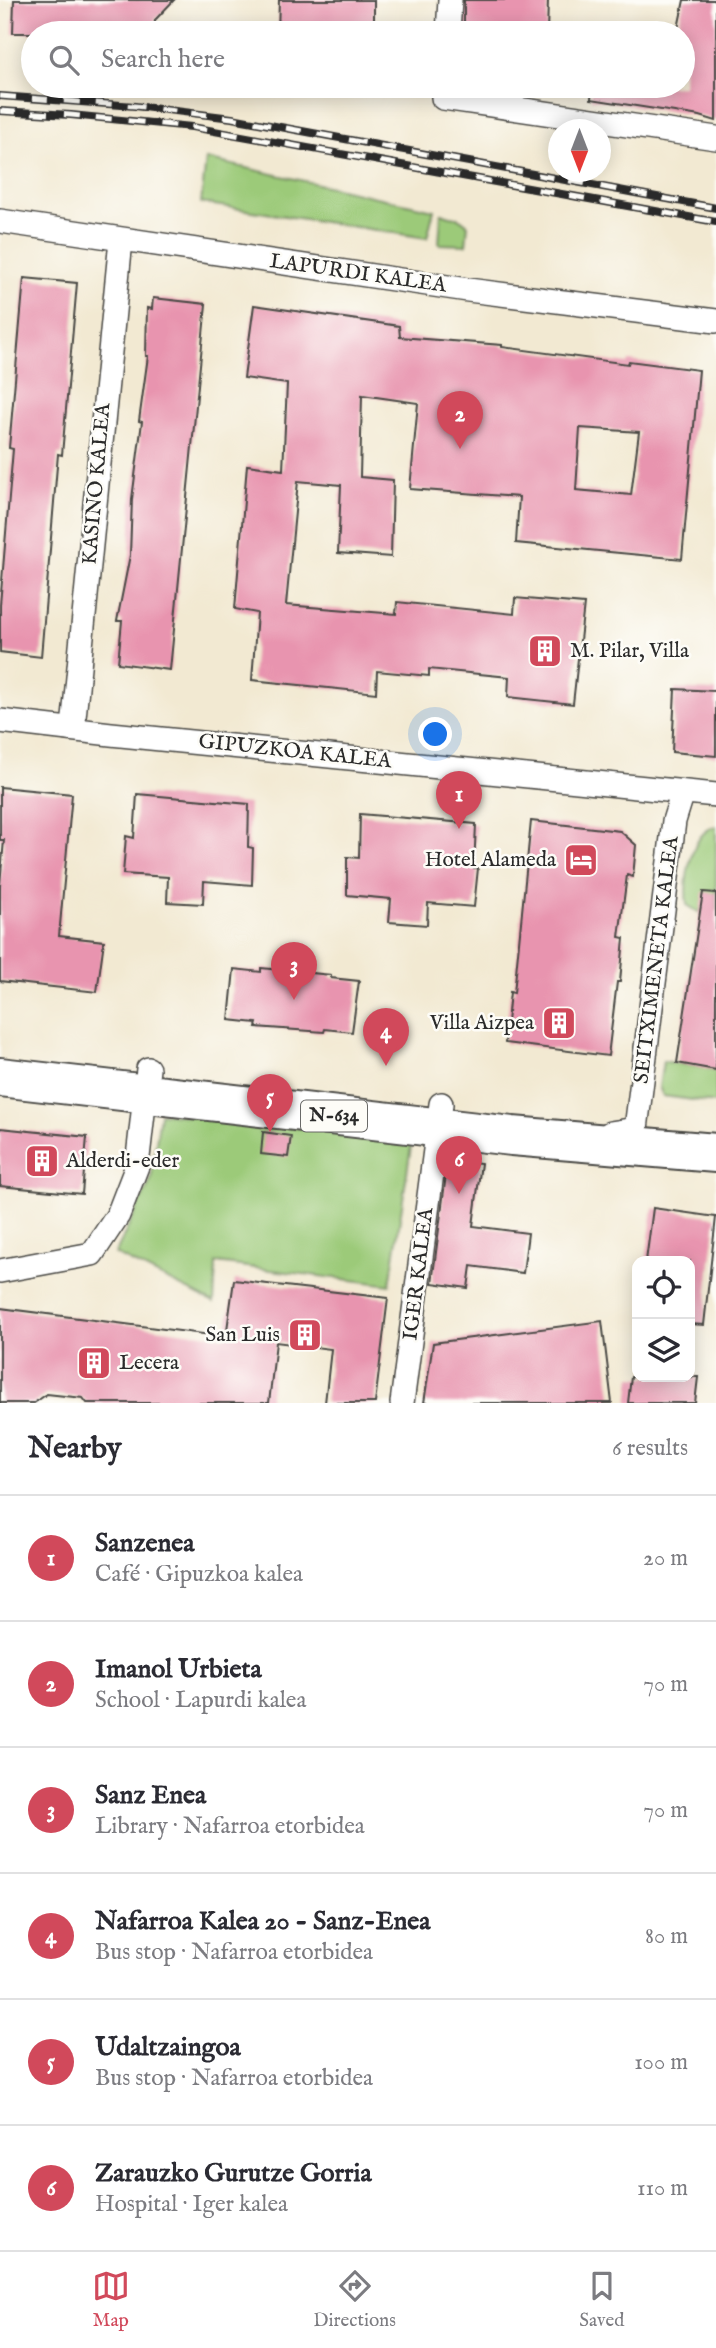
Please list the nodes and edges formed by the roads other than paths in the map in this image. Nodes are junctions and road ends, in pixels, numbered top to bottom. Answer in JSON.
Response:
{"nodes":[{"id":1,"x":450,"y":0,"type":"edge"},
{"id":2,"x":448,"y":21,"type":"edge"},
{"id":3,"x":479,"y":98,"type":"edge"},
{"id":4,"x":716,"y":138,"type":"edge"},
{"id":5,"x":0,"y":221,"type":"edge"},
{"id":6,"x":121,"y":240,"type":"junction"},
{"id":7,"x":716,"y":321,"type":"edge"},
{"id":8,"x":0,"y":720,"type":"edge"},
{"id":9,"x":74,"y":729,"type":"junction"},
{"id":10,"x":682,"y":792,"type":"junction"},
{"id":11,"x":716,"y":795,"type":"edge"},
{"id":12,"x":0,"y":1052,"type":"edge"},
{"id":13,"x":0,"y":1077,"type":"edge"},
{"id":14,"x":147,"y":1082,"type":"junction"},
{"id":15,"x":440,"y":1116,"type":"junction"},
{"id":16,"x":652,"y":1138,"type":"junction"},
{"id":17,"x":716,"y":1153,"type":"edge"},
{"id":18,"x":0,"y":1271,"type":"edge"},
{"id":19,"x":402,"y":1403,"type":"edge"}],
"edges":[{"from":1,"to":2,"type":"street"},
{"from":3,"to":4,"type":"street"},
{"from":5,"to":6,"type":"street","name":"LAPURDI KALEA"},
{"from":6,"to":7,"type":"street","name":"LAPURDI KALEA"},
{"from":6,"to":9,"type":"street","name":"KASINO KALEA"},
{"from":8,"to":9,"type":"street","name":"GIPUZKOA KALEA"},
{"from":9,"to":10,"type":"street","name":"GIPUZKOA KALEA"},
{"from":10,"to":11,"type":"street","name":"GIPUZKOA KALEA"},
{"from":10,"to":16,"type":"street","name":"SEITXIMENETA KALEA"},
{"from":12,"to":14,"type":"highway","number":"N-634"},
{"from":13,"to":14,"type":"highway","number":"N-634"},
{"from":14,"to":15,"type":"highway","number":"N-634"},
{"from":14,"to":18,"type":"street"},
{"from":15,"to":16,"type":"highway","number":"N-634"},
{"from":15,"to":16,"type":"highway","number":"N-634"},
{"from":15,"to":19,"type":"street","name":"IGER KALEA"},
{"from":16,"to":17,"type":"highway","number":"N-634"}]}
